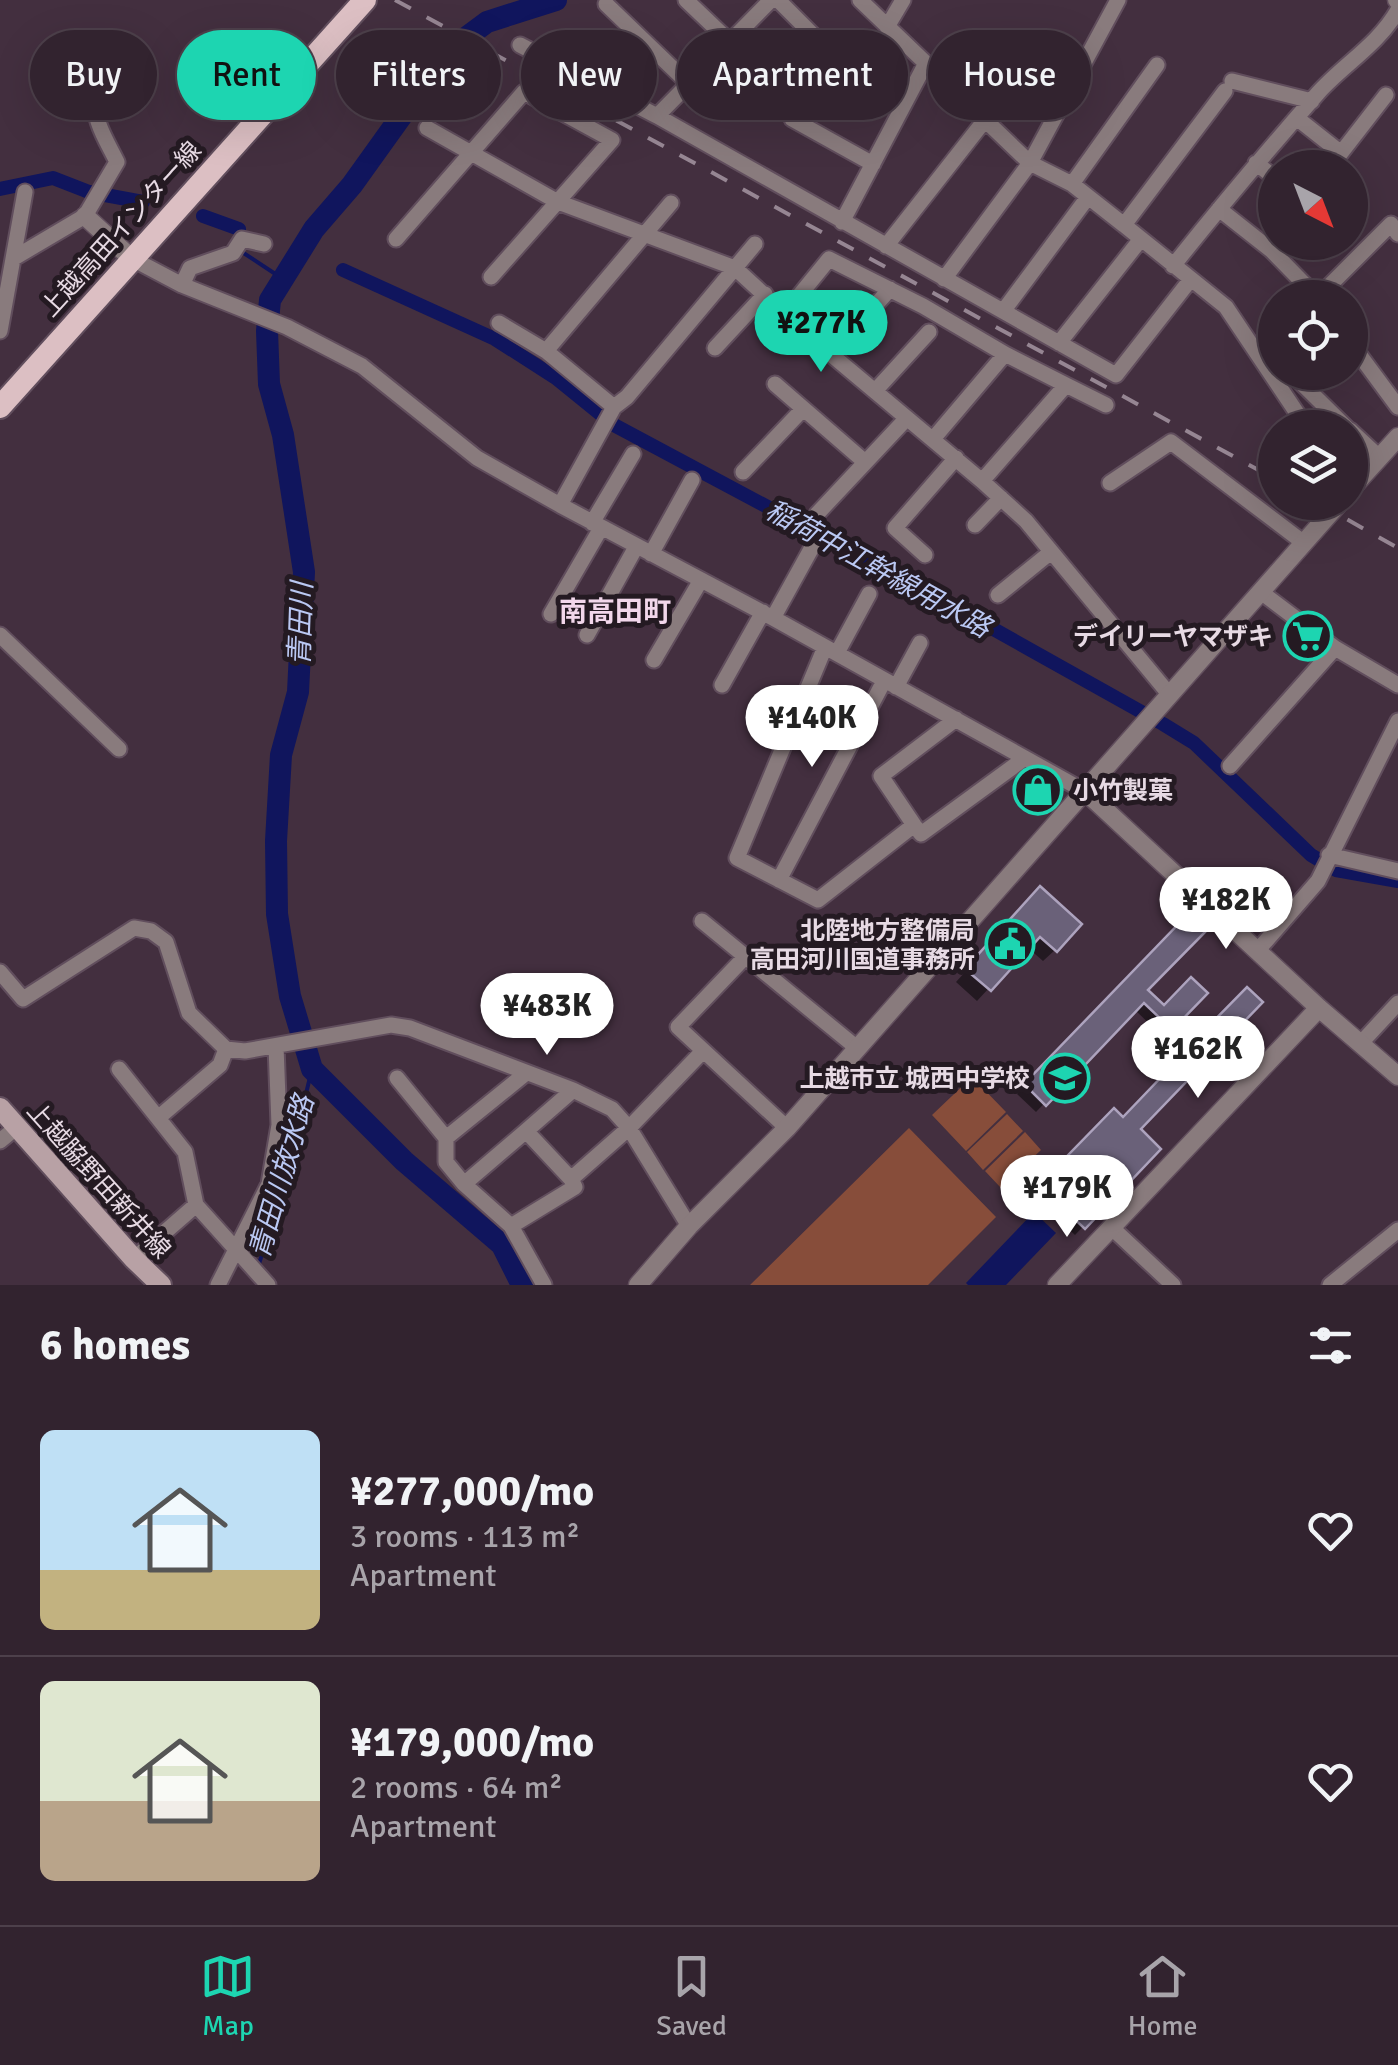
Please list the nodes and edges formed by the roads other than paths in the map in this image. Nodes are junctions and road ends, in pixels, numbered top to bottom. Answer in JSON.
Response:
{"nodes":[{"id":1,"x":365,"y":0,"type":"edge"},
{"id":2,"x":686,"y":0,"type":"edge"},
{"id":3,"x":770,"y":0,"type":"edge"},
{"id":4,"x":778,"y":0,"type":"edge"},
{"id":5,"x":860,"y":0,"type":"edge"},
{"id":6,"x":903,"y":0,"type":"edge"},
{"id":7,"x":1118,"y":0,"type":"edge"},
{"id":8,"x":606,"y":4,"type":"dead end"},
{"id":9,"x":1398,"y":10,"type":"edge"},
{"id":10,"x":888,"y":26,"type":"junction"},
{"id":11,"x":719,"y":30,"type":"edge"},
{"id":12,"x":741,"y":30,"type":"edge"},
{"id":13,"x":808,"y":30,"type":"edge"},
{"id":14,"x":926,"y":63,"type":"joint"},
{"id":15,"x":1157,"y":65,"type":"dead end"},
{"id":16,"x":677,"y":72,"type":"edge"},
{"id":17,"x":1386,"y":95,"type":"dead end"},
{"id":18,"x":677,"y":96,"type":"edge"},
{"id":19,"x":1312,"y":101,"type":"junction"},
{"id":20,"x":657,"y":116,"type":"joint"},
{"id":21,"x":98,"y":120,"type":"edge"},
{"id":22,"x":794,"y":120,"type":"edge"},
{"id":23,"x":985,"y":120,"type":"joint"},
{"id":24,"x":1298,"y":120,"type":"junction"},
{"id":25,"x":426,"y":128,"type":"dead end"},
{"id":26,"x":471,"y":153,"type":"junction"},
{"id":27,"x":1030,"y":163,"type":"junction"},
{"id":28,"x":1256,"y":163,"type":"joint"},
{"id":29,"x":873,"y":164,"type":"junction"},
{"id":30,"x":1072,"y":184,"type":"junction"},
{"id":31,"x":25,"y":192,"type":"dead end"},
{"id":32,"x":1088,"y":197,"type":"junction"},
{"id":33,"x":558,"y":202,"type":"junction"},
{"id":34,"x":670,"y":203,"type":"dead end"},
{"id":35,"x":1219,"y":209,"type":"junction"},
{"id":36,"x":85,"y":216,"type":"junction"},
{"id":37,"x":842,"y":222,"type":"junction"},
{"id":38,"x":1124,"y":225,"type":"junction"},
{"id":39,"x":644,"y":234,"type":"junction"},
{"id":40,"x":1398,"y":234,"type":"edge"},
{"id":41,"x":396,"y":238,"type":"dead end"},
{"id":42,"x":1141,"y":239,"type":"junction"},
{"id":43,"x":264,"y":244,"type":"dead end"},
{"id":44,"x":756,"y":244,"type":"dead end"},
{"id":45,"x":886,"y":246,"type":"junction"},
{"id":46,"x":14,"y":258,"type":"junction"},
{"id":47,"x":131,"y":258,"type":"junction"},
{"id":48,"x":1173,"y":266,"type":"junction"},
{"id":49,"x":735,"y":268,"type":"junction"},
{"id":50,"x":492,"y":277,"type":"dead end"},
{"id":51,"x":944,"y":279,"type":"junction"},
{"id":52,"x":1191,"y":279,"type":"junction"},
{"id":53,"x":1300,"y":280,"type":"edge"},
{"id":54,"x":1334,"y":280,"type":"edge"},
{"id":55,"x":182,"y":285,"type":"junction"},
{"id":56,"x":890,"y":290,"type":"junction"},
{"id":57,"x":764,"y":294,"type":"junction"},
{"id":58,"x":1004,"y":310,"type":"junction"},
{"id":59,"x":786,"y":313,"type":"junction"},
{"id":60,"x":500,"y":323,"type":"dead end"},
{"id":61,"x":0,"y":331,"type":"edge"},
{"id":62,"x":930,"y":332,"type":"dead end"},
{"id":63,"x":1059,"y":343,"type":"junction"},
{"id":64,"x":715,"y":348,"type":"dead end"},
{"id":65,"x":546,"y":351,"type":"junction"},
{"id":66,"x":832,"y":354,"type":"junction"},
{"id":67,"x":1005,"y":354,"type":"junction"},
{"id":68,"x":1368,"y":367,"type":"edge"},
{"id":69,"x":775,"y":384,"type":"dead end"},
{"id":70,"x":1066,"y":386,"type":"junction"},
{"id":71,"x":1308,"y":390,"type":"edge"},
{"id":72,"x":875,"y":391,"type":"junction"},
{"id":73,"x":1106,"y":405,"type":"dead end"},
{"id":74,"x":0,"y":407,"type":"edge"},
{"id":75,"x":614,"y":408,"type":"junction"},
{"id":76,"x":1398,"y":408,"type":"edge"},
{"id":77,"x":803,"y":409,"type":"junction"},
{"id":78,"x":1295,"y":410,"type":"edge"},
{"id":79,"x":1329,"y":410,"type":"edge"},
{"id":80,"x":907,"y":418,"type":"junction"},
{"id":81,"x":1398,"y":437,"type":"edge"},
{"id":82,"x":933,"y":439,"type":"junction"},
{"id":83,"x":1368,"y":447,"type":"edge"},
{"id":84,"x":633,"y":454,"type":"dead end"},
{"id":85,"x":1379,"y":457,"type":"junction"},
{"id":86,"x":956,"y":458,"type":"junction"},
{"id":87,"x":864,"y":462,"type":"junction"},
{"id":88,"x":1368,"y":469,"type":"edge"},
{"id":89,"x":743,"y":472,"type":"dead end"},
{"id":90,"x":692,"y":480,"type":"dead end"},
{"id":91,"x":982,"y":481,"type":"junction"},
{"id":92,"x":1110,"y":482,"type":"dead end"},
{"id":93,"x":1001,"y":498,"type":"junction"},
{"id":94,"x":560,"y":505,"type":"junction"},
{"id":95,"x":817,"y":514,"type":"dead end"},
{"id":96,"x":1324,"y":520,"type":"edge"},
{"id":97,"x":596,"y":525,"type":"junction"},
{"id":98,"x":975,"y":525,"type":"dead end"},
{"id":99,"x":815,"y":542,"type":"dead end"},
{"id":100,"x":1304,"y":543,"type":"junction"},
{"id":101,"x":644,"y":550,"type":"junction"},
{"id":102,"x":1052,"y":552,"type":"junction"},
{"id":103,"x":925,"y":554,"type":"dead end"},
{"id":104,"x":701,"y":580,"type":"junction"},
{"id":105,"x":1262,"y":592,"type":"junction"},
{"id":106,"x":869,"y":594,"type":"dead end"},
{"id":107,"x":998,"y":595,"type":"dead end"},
{"id":108,"x":551,"y":614,"type":"dead end"},
{"id":109,"x":768,"y":615,"type":"junction"},
{"id":110,"x":587,"y":634,"type":"dead end"},
{"id":111,"x":0,"y":635,"type":"edge"},
{"id":112,"x":920,"y":643,"type":"dead end"},
{"id":113,"x":1334,"y":648,"type":"junction"},
{"id":114,"x":831,"y":650,"type":"junction"},
{"id":115,"x":654,"y":660,"type":"dead end"},
{"id":116,"x":890,"y":684,"type":"junction"},
{"id":117,"x":722,"y":685,"type":"dead end"},
{"id":118,"x":1398,"y":685,"type":"edge"},
{"id":119,"x":1169,"y":694,"type":"junction"},
{"id":120,"x":956,"y":719,"type":"junction"},
{"id":121,"x":1398,"y":721,"type":"edge"},
{"id":122,"x":119,"y":749,"type":"dead end"},
{"id":123,"x":1025,"y":758,"type":"junction"},
{"id":124,"x":1230,"y":766,"type":"dead end"},
{"id":125,"x":1086,"y":792,"type":"junction"},
{"id":126,"x":914,"y":825,"type":"junction"},
{"id":127,"x":1329,"y":855,"type":"junction"},
{"id":128,"x":1397,"y":868,"type":"edge"},
{"id":129,"x":779,"y":880,"type":"junction"},
{"id":130,"x":702,"y":921,"type":"dead end"},
{"id":131,"x":1258,"y":950,"type":"junction"},
{"id":132,"x":746,"y":956,"type":"junction"},
{"id":133,"x":0,"y":972,"type":"edge"},
{"id":134,"x":1398,"y":1003,"type":"edge"},
{"id":135,"x":1319,"y":1008,"type":"junction"},
{"id":136,"x":1361,"y":1042,"type":"junction"},
{"id":137,"x":279,"y":1046,"type":"junction"},
{"id":138,"x":857,"y":1048,"type":"junction"},
{"id":139,"x":226,"y":1050,"type":"junction"},
{"id":140,"x":703,"y":1051,"type":"junction"},
{"id":141,"x":119,"y":1069,"type":"dead end"},
{"id":142,"x":525,"y":1074,"type":"junction"},
{"id":143,"x":1398,"y":1076,"type":"edge"},
{"id":144,"x":397,"y":1078,"type":"dead end"},
{"id":145,"x":573,"y":1090,"type":"junction"},
{"id":146,"x":0,"y":1108,"type":"edge"},
{"id":147,"x":158,"y":1118,"type":"junction"},
{"id":148,"x":16,"y":1127,"type":"junction"},
{"id":149,"x":630,"y":1128,"type":"junction"},
{"id":150,"x":787,"y":1128,"type":"junction"},
{"id":151,"x":526,"y":1130,"type":"junction"},
{"id":152,"x":446,"y":1138,"type":"junction"},
{"id":153,"x":0,"y":1141,"type":"edge"},
{"id":154,"x":571,"y":1180,"type":"junction"},
{"id":155,"x":464,"y":1184,"type":"junction"},
{"id":156,"x":196,"y":1204,"type":"junction"},
{"id":157,"x":511,"y":1226,"type":"junction"},
{"id":158,"x":688,"y":1226,"type":"junction"},
{"id":159,"x":1112,"y":1227,"type":"junction"},
{"id":160,"x":1398,"y":1230,"type":"edge"},
{"id":161,"x":239,"y":1252,"type":"junction"},
{"id":162,"x":134,"y":1259,"type":"junction"},
{"id":163,"x":161,"y":1285,"type":"edge"},
{"id":164,"x":218,"y":1285,"type":"edge"},
{"id":165,"x":268,"y":1285,"type":"edge"},
{"id":166,"x":544,"y":1285,"type":"edge"},
{"id":167,"x":638,"y":1285,"type":"edge"},
{"id":168,"x":1058,"y":1285,"type":"edge"},
{"id":169,"x":1172,"y":1285,"type":"edge"},
{"id":170,"x":1330,"y":1285,"type":"edge"}],
"edges":[{"from":1,"to":47,"type":"main road","name":"上越高田インター線"},
{"from":2,"to":11,"type":"street"},
{"from":3,"to":12,"type":"street"},
{"from":4,"to":13,"type":"street"},
{"from":5,"to":10,"type":"street"},
{"from":6,"to":10,"type":"street"},
{"from":7,"to":27,"type":"street"},
{"from":8,"to":16,"type":"street"},
{"from":9,"to":19,"type":"street"},
{"from":10,"to":14,"type":"street"},
{"from":14,"to":29,"type":"street"},
{"from":15,"to":30,"type":"street"},
{"from":17,"to":24,"type":"street"},
{"from":18,"to":20,"type":"street"},
{"from":19,"to":24,"type":"street"},
{"from":19,"to":38,"type":"street"},
{"from":20,"to":37,"type":"street"},
{"from":21,"to":36,"type":"street"},
{"from":22,"to":29,"type":"street"},
{"from":23,"to":27,"type":"street"},
{"from":23,"to":45,"type":"street"},
{"from":24,"to":28,"type":"street"},
{"from":25,"to":26,"type":"street"},
{"from":26,"to":33,"type":"street"},
{"from":26,"to":33,"type":"street"},
{"from":26,"to":41,"type":"street"},
{"from":27,"to":30,"type":"street"},
{"from":27,"to":51,"type":"street"},
{"from":28,"to":35,"type":"street"},
{"from":29,"to":37,"type":"street"},
{"from":30,"to":32,"type":"street"},
{"from":31,"to":46,"type":"street"},
{"from":32,"to":38,"type":"street"},
{"from":32,"to":58,"type":"street"},
{"from":33,"to":39,"type":"street"},
{"from":33,"to":50,"type":"street"},
{"from":34,"to":39,"type":"street"},
{"from":35,"to":48,"type":"street"},
{"from":35,"to":53,"type":"street"},
{"from":36,"to":46,"type":"street"},
{"from":36,"to":47,"type":"street"},
{"from":37,"to":45,"type":"street"},
{"from":38,"to":42,"type":"street"},
{"from":39,"to":49,"type":"street"},
{"from":39,"to":65,"type":"street"},
{"from":40,"to":54,"type":"street"},
{"from":42,"to":48,"type":"street"},
{"from":42,"to":63,"type":"street"},
{"from":43,"to":55,"type":"street"},
{"from":44,"to":49,"type":"street"},
{"from":45,"to":51,"type":"street"},
{"from":46,"to":61,"type":"street"},
{"from":47,"to":55,"type":"street"},
{"from":47,"to":74,"type":"main road","name":"上越高田インター線"},
{"from":48,"to":52,"type":"street"},
{"from":49,"to":57,"type":"street"},
{"from":49,"to":75,"type":"street"},
{"from":51,"to":58,"type":"street"},
{"from":52,"to":63,"type":"street"},
{"from":52,"to":78,"type":"street"},
{"from":55,"to":94,"type":"street"},
{"from":56,"to":59,"type":"street"},
{"from":56,"to":66,"type":"street"},
{"from":56,"to":67,"type":"street"},
{"from":57,"to":59,"type":"street"},
{"from":57,"to":64,"type":"street"},
{"from":58,"to":63,"type":"street"},
{"from":59,"to":66,"type":"street"},
{"from":60,"to":65,"type":"street"},
{"from":62,"to":72,"type":"street"},
{"from":65,"to":75,"type":"street"},
{"from":66,"to":72,"type":"street"},
{"from":67,"to":70,"type":"street"},
{"from":67,"to":82,"type":"street"},
{"from":68,"to":76,"type":"street"},
{"from":69,"to":77,"type":"street"},
{"from":70,"to":73,"type":"street"},
{"from":70,"to":91,"type":"street"},
{"from":71,"to":79,"type":"street"},
{"from":72,"to":80,"type":"street"},
{"from":75,"to":94,"type":"street"},
{"from":77,"to":87,"type":"street"},
{"from":77,"to":89,"type":"street"},
{"from":80,"to":82,"type":"street"},
{"from":80,"to":87,"type":"street"},
{"from":81,"to":85,"type":"street"},
{"from":82,"to":86,"type":"street"},
{"from":83,"to":85,"type":"street"},
{"from":84,"to":97,"type":"street"},
{"from":85,"to":88,"type":"street"},
{"from":86,"to":91,"type":"street"},
{"from":86,"to":103,"type":"street"},
{"from":87,"to":95,"type":"street"},
{"from":90,"to":101,"type":"street"},
{"from":91,"to":93,"type":"street"},
{"from":92,"to":100,"type":"street"},
{"from":93,"to":98,"type":"street"},
{"from":93,"to":102,"type":"street"},
{"from":94,"to":97,"type":"street"},
{"from":96,"to":100,"type":"street"},
{"from":97,"to":101,"type":"street"},
{"from":97,"to":108,"type":"street"},
{"from":99,"to":109,"type":"street"},
{"from":100,"to":105,"type":"street"},
{"from":101,"to":104,"type":"street"},
{"from":101,"to":110,"type":"street"},
{"from":102,"to":107,"type":"street"},
{"from":102,"to":119,"type":"street"},
{"from":104,"to":109,"type":"street"},
{"from":104,"to":115,"type":"street"},
{"from":105,"to":113,"type":"street"},
{"from":105,"to":119,"type":"street"},
{"from":106,"to":114,"type":"street"},
{"from":109,"to":114,"type":"street"},
{"from":109,"to":117,"type":"street"},
{"from":111,"to":122,"type":"street"},
{"from":112,"to":116,"type":"street"},
{"from":113,"to":118,"type":"street"},
{"from":113,"to":124,"type":"street"},
{"from":114,"to":116,"type":"street"},
{"from":114,"to":129,"type":"street"},
{"from":116,"to":120,"type":"street"},
{"from":116,"to":129,"type":"street"},
{"from":119,"to":125,"type":"street"},
{"from":120,"to":123,"type":"street"},
{"from":120,"to":126,"type":"street"},
{"from":121,"to":127,"type":"street"},
{"from":123,"to":125,"type":"street"},
{"from":123,"to":126,"type":"street"},
{"from":125,"to":131,"type":"street"},
{"from":125,"to":138,"type":"street"},
{"from":126,"to":129,"type":"street"},
{"from":127,"to":128,"type":"street"},
{"from":127,"to":131,"type":"street"},
{"from":130,"to":132,"type":"street"},
{"from":131,"to":135,"type":"street"},
{"from":132,"to":138,"type":"street"},
{"from":132,"to":140,"type":"street"},
{"from":133,"to":139,"type":"street"},
{"from":134,"to":136,"type":"street"},
{"from":135,"to":136,"type":"street"},
{"from":135,"to":159,"type":"street"},
{"from":136,"to":143,"type":"street"},
{"from":137,"to":139,"type":"street"},
{"from":137,"to":142,"type":"street"},
{"from":137,"to":161,"type":"street"},
{"from":138,"to":150,"type":"street"},
{"from":139,"to":147,"type":"street"},
{"from":140,"to":149,"type":"street"},
{"from":140,"to":150,"type":"street"},
{"from":141,"to":147,"type":"street"},
{"from":142,"to":145,"type":"street"},
{"from":142,"to":152,"type":"street"},
{"from":144,"to":152,"type":"street"},
{"from":145,"to":149,"type":"street"},
{"from":145,"to":151,"type":"street"},
{"from":146,"to":148,"type":"main road","name":"上越脇野田新井線"},
{"from":147,"to":156,"type":"street"},
{"from":148,"to":153,"type":"street"},
{"from":148,"to":162,"type":"main road","name":"上越脇野田新井線"},
{"from":149,"to":154,"type":"street"},
{"from":149,"to":158,"type":"street"},
{"from":150,"to":158,"type":"street"},
{"from":151,"to":154,"type":"street"},
{"from":151,"to":155,"type":"street"},
{"from":152,"to":155,"type":"street"},
{"from":154,"to":157,"type":"street"},
{"from":155,"to":157,"type":"street"},
{"from":156,"to":161,"type":"street"},
{"from":156,"to":162,"type":"street"},
{"from":157,"to":166,"type":"street"},
{"from":158,"to":167,"type":"street"},
{"from":159,"to":168,"type":"street"},
{"from":159,"to":169,"type":"street"},
{"from":160,"to":170,"type":"street"},
{"from":161,"to":164,"type":"street"},
{"from":161,"to":165,"type":"street"},
{"from":162,"to":163,"type":"main road","name":"上越脇野田新井線"}]}
